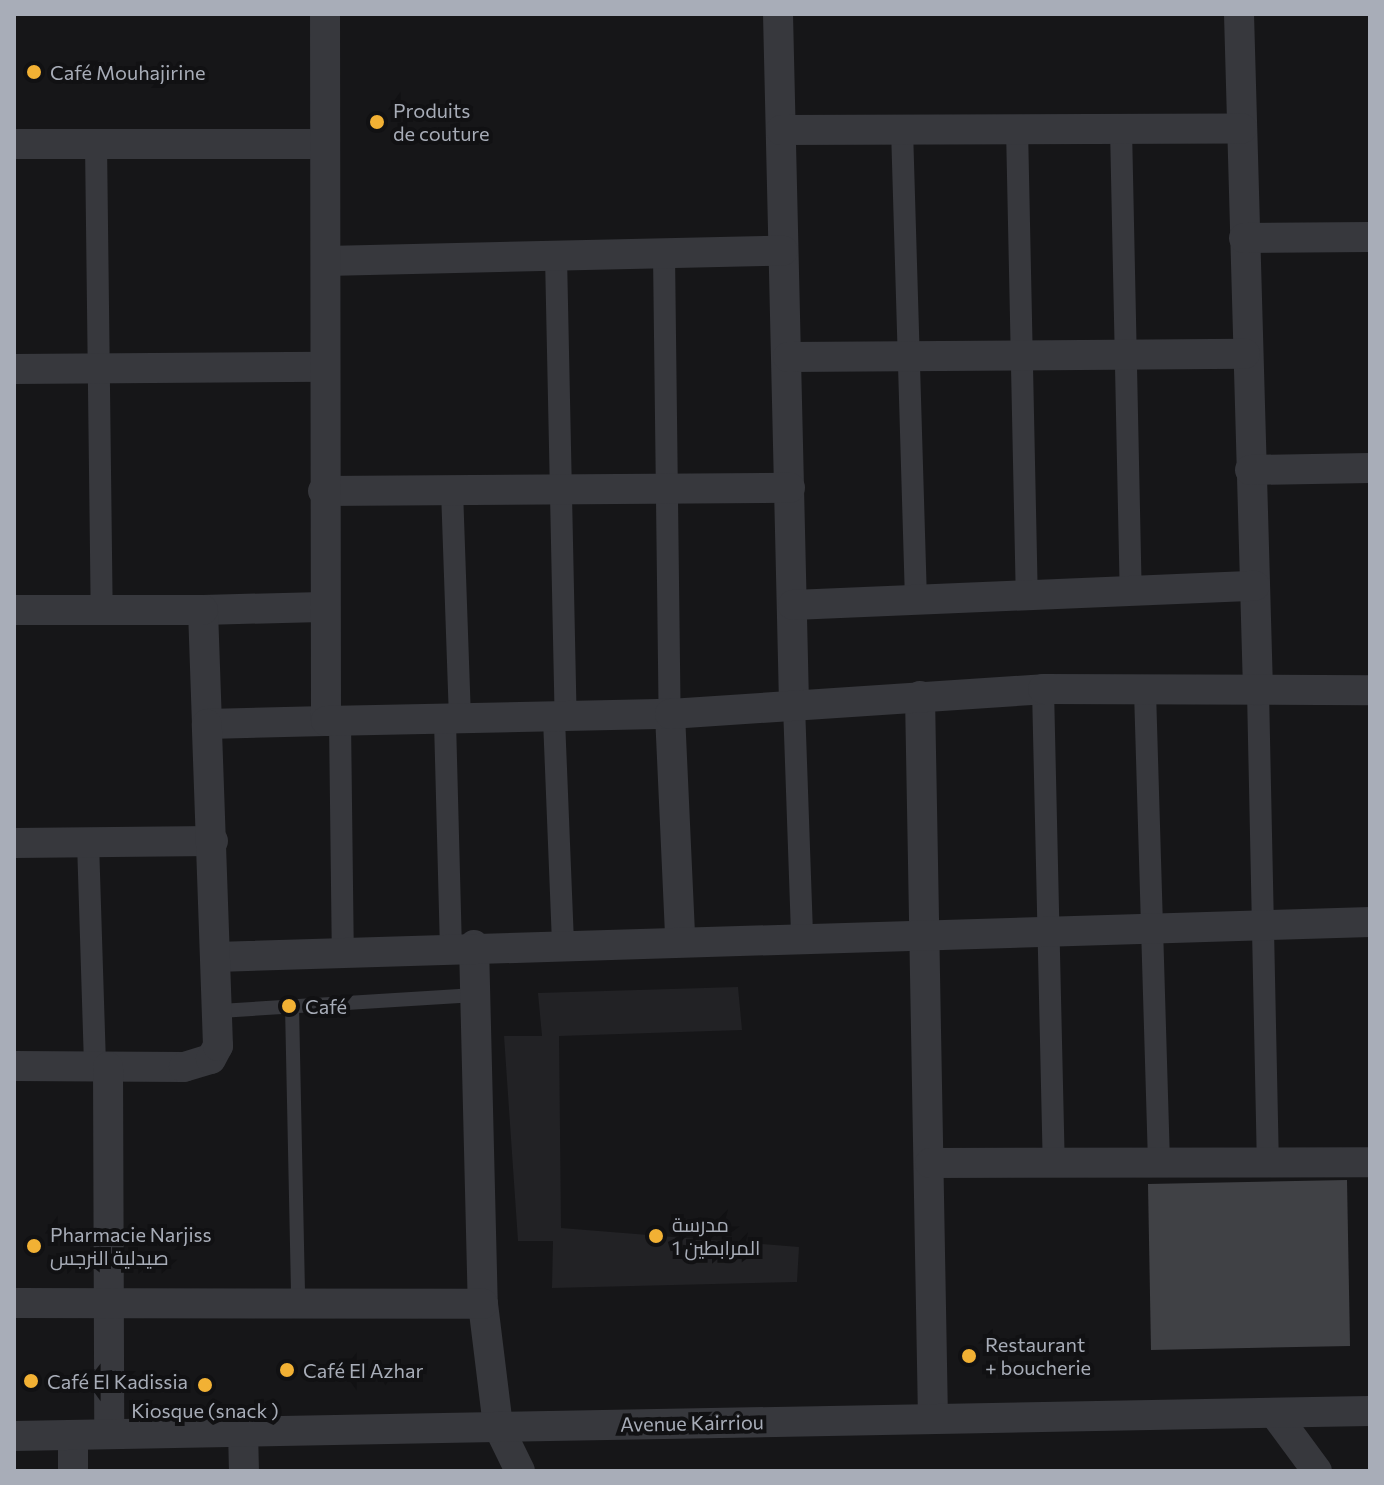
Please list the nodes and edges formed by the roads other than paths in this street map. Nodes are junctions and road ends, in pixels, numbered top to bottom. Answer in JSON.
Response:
{"nodes":[{"id":1,"x":325,"y":14,"type":"edge"},
{"id":2,"x":778,"y":14,"type":"edge"},
{"id":3,"x":1239,"y":14,"type":"edge"},
{"id":4,"x":1017,"y":128,"type":"junction"},
{"id":5,"x":1121,"y":128,"type":"junction"},
{"id":6,"x":1242,"y":128,"type":"junction"},
{"id":7,"x":902,"y":129,"type":"junction"},
{"id":8,"x":781,"y":130,"type":"junction"},
{"id":9,"x":96,"y":143,"type":"junction"},
{"id":10,"x":14,"y":144,"type":"edge"},
{"id":11,"x":325,"y":144,"type":"junction"},
{"id":12,"x":1370,"y":237,"type":"edge"},
{"id":13,"x":1244,"y":238,"type":"junction"},
{"id":14,"x":783,"y":251,"type":"junction"},
{"id":15,"x":664,"y":254,"type":"junction"},
{"id":16,"x":556,"y":256,"type":"junction"},
{"id":17,"x":326,"y":261,"type":"junction"},
{"id":18,"x":1245,"y":354,"type":"junction"},
{"id":19,"x":1018,"y":355,"type":"junction"},
{"id":20,"x":1128,"y":355,"type":"junction"},
{"id":21,"x":911,"y":356,"type":"junction"},
{"id":22,"x":788,"y":357,"type":"junction"},
{"id":23,"x":324,"y":367,"type":"junction"},
{"id":24,"x":98,"y":368,"type":"junction"},
{"id":25,"x":14,"y":369,"type":"edge"},
{"id":26,"x":1370,"y":468,"type":"edge"},
{"id":27,"x":1250,"y":470,"type":"junction"},
{"id":28,"x":790,"y":488,"type":"junction"},
{"id":29,"x":562,"y":489,"type":"junction"},
{"id":30,"x":669,"y":489,"type":"junction"},
{"id":31,"x":452,"y":490,"type":"junction"},
{"id":32,"x":323,"y":491,"type":"junction"},
{"id":33,"x":1255,"y":586,"type":"junction"},
{"id":34,"x":1131,"y":587,"type":"junction"},
{"id":35,"x":1027,"y":591,"type":"junction"},
{"id":36,"x":916,"y":596,"type":"junction"},
{"id":37,"x":793,"y":605,"type":"junction"},
{"id":38,"x":322,"y":607,"type":"junction"},
{"id":39,"x":14,"y":610,"type":"edge"},
{"id":40,"x":102,"y":610,"type":"junction"},
{"id":41,"x":203,"y":610,"type":"junction"},
{"id":42,"x":1043,"y":689,"type":"junction"},
{"id":43,"x":1370,"y":690,"type":"edge"},
{"id":44,"x":1145,"y":691,"type":"junction"},
{"id":45,"x":1258,"y":691,"type":"junction"},
{"id":46,"x":920,"y":696,"type":"junction"},
{"id":47,"x":794,"y":705,"type":"junction"},
{"id":48,"x":670,"y":714,"type":"junction"},
{"id":49,"x":560,"y":719,"type":"junction"},
{"id":50,"x":333,"y":721,"type":"junction"},
{"id":51,"x":452,"y":721,"type":"junction"},
{"id":52,"x":207,"y":724,"type":"junction"},
{"id":53,"x":213,"y":841,"type":"junction"},
{"id":54,"x":88,"y":842,"type":"junction"},
{"id":55,"x":14,"y":843,"type":"edge"},
{"id":56,"x":1370,"y":922,"type":"edge"},
{"id":57,"x":1261,"y":925,"type":"junction"},
{"id":58,"x":1047,"y":928,"type":"junction"},
{"id":59,"x":1153,"y":930,"type":"junction"},
{"id":60,"x":923,"y":932,"type":"junction"},
{"id":61,"x":680,"y":937,"type":"junction"},
{"id":62,"x":802,"y":938,"type":"junction"},
{"id":63,"x":563,"y":944,"type":"junction"},
{"id":64,"x":462,"y":946,"type":"junction"},
{"id":65,"x":343,"y":951,"type":"junction"},
{"id":66,"x":216,"y":957,"type":"junction"},
{"id":67,"x":475,"y":995,"type":"junction"},
{"id":68,"x":292,"y":1006,"type":"junction"},
{"id":69,"x":220,"y":1011,"type":"junction"},
{"id":70,"x":14,"y":1066,"type":"edge"},
{"id":71,"x":101,"y":1067,"type":"junction"},
{"id":72,"x":1268,"y":1162,"type":"junction"},
{"id":73,"x":1370,"y":1162,"type":"edge"},
{"id":74,"x":930,"y":1163,"type":"junction"},
{"id":75,"x":1054,"y":1163,"type":"junction"},
{"id":76,"x":1159,"y":1163,"type":"junction"},
{"id":77,"x":14,"y":1303,"type":"edge"},
{"id":78,"x":112,"y":1304,"type":"junction"},
{"id":79,"x":298,"y":1304,"type":"junction"},
{"id":80,"x":483,"y":1304,"type":"junction"},
{"id":81,"x":1370,"y":1411,"type":"edge"},
{"id":82,"x":1275,"y":1414,"type":"junction"},
{"id":83,"x":933,"y":1418,"type":"junction"},
{"id":84,"x":498,"y":1426,"type":"junction"},
{"id":85,"x":243,"y":1431,"type":"junction"},
{"id":86,"x":109,"y":1434,"type":"junction"},
{"id":87,"x":73,"y":1435,"type":"junction"},
{"id":88,"x":14,"y":1436,"type":"edge"},
{"id":89,"x":73,"y":1471,"type":"edge"},
{"id":90,"x":244,"y":1471,"type":"edge"},
{"id":91,"x":520,"y":1471,"type":"edge"},
{"id":92,"x":1317,"y":1471,"type":"edge"}],
"edges":[{"from":1,"to":11,"type":"street"},
{"from":2,"to":8,"type":"street"},
{"from":3,"to":6,"type":"street"},
{"from":4,"to":5,"type":"street"},
{"from":4,"to":7,"type":"street"},
{"from":4,"to":19,"type":"street"},
{"from":5,"to":6,"type":"street"},
{"from":5,"to":20,"type":"street"},
{"from":6,"to":13,"type":"street"},
{"from":7,"to":8,"type":"street"},
{"from":7,"to":21,"type":"street"},
{"from":8,"to":14,"type":"street"},
{"from":9,"to":10,"type":"street"},
{"from":9,"to":11,"type":"street"},
{"from":9,"to":24,"type":"street"},
{"from":11,"to":17,"type":"street"},
{"from":12,"to":13,"type":"street"},
{"from":13,"to":18,"type":"street"},
{"from":14,"to":15,"type":"street"},
{"from":14,"to":22,"type":"street"},
{"from":15,"to":16,"type":"street"},
{"from":15,"to":30,"type":"street"},
{"from":16,"to":17,"type":"street"},
{"from":16,"to":29,"type":"street"},
{"from":17,"to":23,"type":"street"},
{"from":18,"to":20,"type":"street"},
{"from":18,"to":27,"type":"street"},
{"from":19,"to":20,"type":"street"},
{"from":19,"to":21,"type":"street"},
{"from":19,"to":35,"type":"street"},
{"from":20,"to":34,"type":"street"},
{"from":21,"to":22,"type":"street"},
{"from":21,"to":36,"type":"street"},
{"from":22,"to":28,"type":"street"},
{"from":23,"to":24,"type":"street"},
{"from":23,"to":32,"type":"street"},
{"from":24,"to":25,"type":"street"},
{"from":24,"to":40,"type":"street"},
{"from":26,"to":27,"type":"street"},
{"from":27,"to":33,"type":"street"},
{"from":28,"to":30,"type":"street"},
{"from":28,"to":37,"type":"street"},
{"from":29,"to":30,"type":"street"},
{"from":29,"to":31,"type":"street"},
{"from":29,"to":49,"type":"street"},
{"from":30,"to":48,"type":"street"},
{"from":31,"to":32,"type":"street"},
{"from":31,"to":51,"type":"street"},
{"from":32,"to":38,"type":"street"},
{"from":33,"to":34,"type":"street"},
{"from":33,"to":45,"type":"street"},
{"from":34,"to":35,"type":"street"},
{"from":35,"to":36,"type":"street"},
{"from":36,"to":37,"type":"street"},
{"from":37,"to":47,"type":"street"},
{"from":38,"to":41,"type":"street"},
{"from":38,"to":50,"type":"street"},
{"from":39,"to":40,"type":"street"},
{"from":40,"to":41,"type":"street"},
{"from":41,"to":52,"type":"street"},
{"from":42,"to":44,"type":"street"},
{"from":42,"to":46,"type":"street"},
{"from":42,"to":58,"type":"street"},
{"from":43,"to":45,"type":"street"},
{"from":44,"to":45,"type":"street"},
{"from":44,"to":59,"type":"street"},
{"from":45,"to":57,"type":"street"},
{"from":46,"to":47,"type":"street"},
{"from":46,"to":60,"type":"street"},
{"from":47,"to":48,"type":"street"},
{"from":47,"to":62,"type":"street"},
{"from":48,"to":49,"type":"street"},
{"from":48,"to":61,"type":"street"},
{"from":49,"to":51,"type":"street"},
{"from":49,"to":63,"type":"street"},
{"from":50,"to":51,"type":"street"},
{"from":50,"to":52,"type":"street"},
{"from":50,"to":65,"type":"street"},
{"from":51,"to":64,"type":"street"},
{"from":52,"to":53,"type":"street"},
{"from":53,"to":54,"type":"street"},
{"from":53,"to":66,"type":"street"},
{"from":54,"to":55,"type":"street"},
{"from":54,"to":71,"type":"street"},
{"from":56,"to":57,"type":"street"},
{"from":57,"to":59,"type":"street"},
{"from":57,"to":72,"type":"street"},
{"from":58,"to":59,"type":"street"},
{"from":58,"to":60,"type":"street"},
{"from":58,"to":75,"type":"street"},
{"from":59,"to":76,"type":"street"},
{"from":60,"to":62,"type":"street"},
{"from":60,"to":74,"type":"street"},
{"from":61,"to":62,"type":"street"},
{"from":61,"to":63,"type":"street"},
{"from":63,"to":64,"type":"street"},
{"from":64,"to":65,"type":"street"},
{"from":64,"to":67,"type":"street"},
{"from":65,"to":66,"type":"street"},
{"from":66,"to":69,"type":"street"},
{"from":67,"to":68,"type":"lane"},
{"from":67,"to":80,"type":"street"},
{"from":68,"to":69,"type":"lane"},
{"from":68,"to":79,"type":"lane"},
{"from":69,"to":71,"type":"street"},
{"from":70,"to":71,"type":"street"},
{"from":71,"to":78,"type":"street"},
{"from":72,"to":73,"type":"street"},
{"from":72,"to":76,"type":"street"},
{"from":74,"to":75,"type":"street"},
{"from":74,"to":83,"type":"street"},
{"from":75,"to":76,"type":"street"},
{"from":77,"to":78,"type":"street"},
{"from":78,"to":79,"type":"street"},
{"from":78,"to":86,"type":"street"},
{"from":79,"to":80,"type":"street"},
{"from":80,"to":84,"type":"street"},
{"from":81,"to":82,"type":"street","name":"Avenue Kairriou"},
{"from":82,"to":83,"type":"street","name":"Avenue Kairriou"},
{"from":82,"to":92,"type":"street"},
{"from":83,"to":84,"type":"street","name":"Avenue Kairriou"},
{"from":84,"to":85,"type":"street","name":"Avenue Kairriou"},
{"from":84,"to":91,"type":"street"},
{"from":85,"to":86,"type":"street","name":"Avenue Kairriou"},
{"from":85,"to":90,"type":"street"},
{"from":86,"to":87,"type":"street","name":"Avenue Kairriou"},
{"from":87,"to":88,"type":"street","name":"Avenue Kairriou"},
{"from":87,"to":89,"type":"street"}]}
